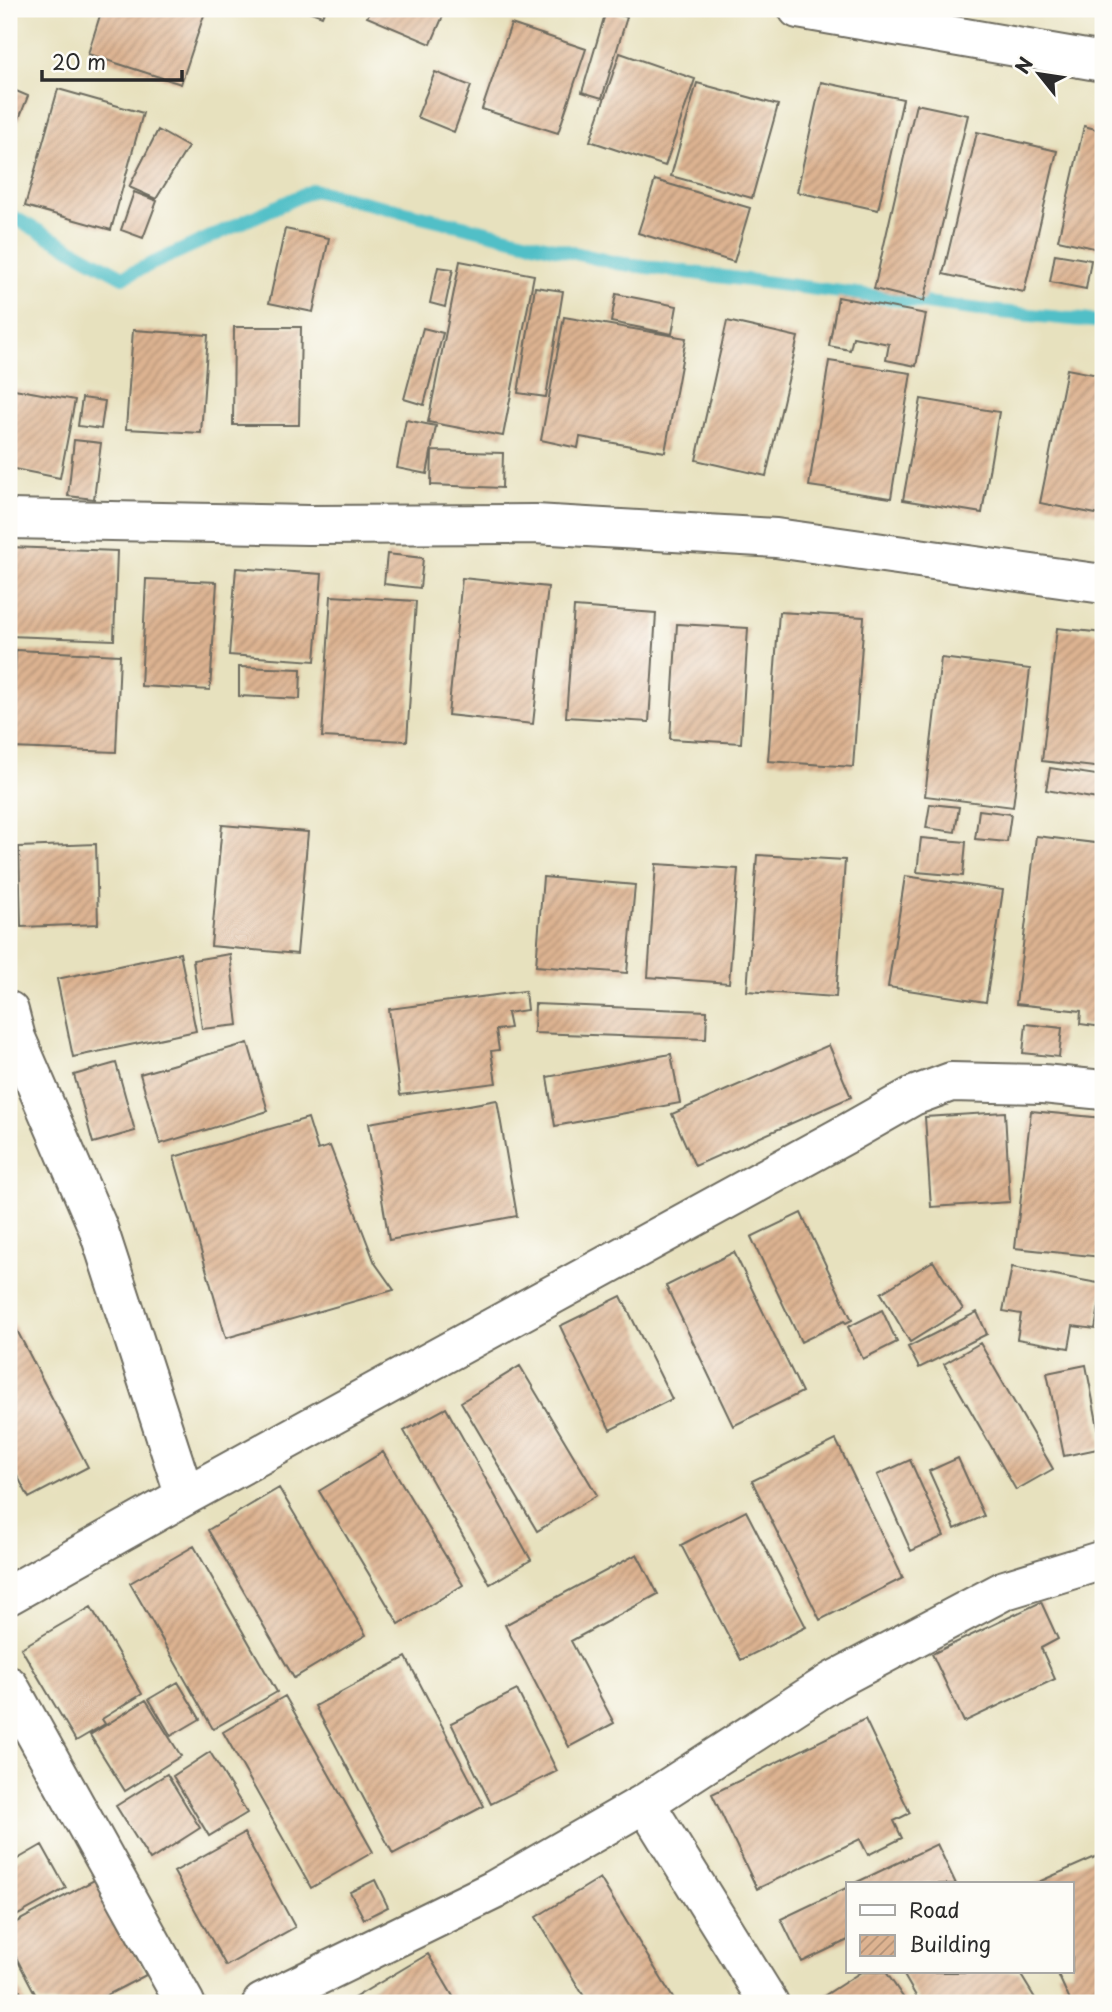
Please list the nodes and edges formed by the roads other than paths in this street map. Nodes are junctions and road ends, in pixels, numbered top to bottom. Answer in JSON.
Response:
{"nodes":[{"id":1,"x":798,"y":9,"type":"edge"},
{"id":2,"x":1103,"y":62,"type":"edge"},
{"id":3,"x":9,"y":519,"type":"edge"},
{"id":4,"x":1103,"y":584,"type":"edge"},
{"id":5,"x":9,"y":1011,"type":"edge"},
{"id":6,"x":1103,"y":1090,"type":"edge"},
{"id":7,"x":185,"y":1496,"type":"junction"},
{"id":8,"x":1103,"y":1560,"type":"edge"},
{"id":9,"x":9,"y":1595,"type":"edge"},
{"id":10,"x":9,"y":1686,"type":"edge"},
{"id":11,"x":645,"y":1803,"type":"junction"},
{"id":12,"x":185,"y":2003,"type":"edge"},
{"id":13,"x":261,"y":2003,"type":"edge"},
{"id":14,"x":769,"y":2003,"type":"edge"}],
"edges":[{"from":1,"to":2,"type":"street"},
{"from":3,"to":4,"type":"street"},
{"from":5,"to":7,"type":"street"},
{"from":6,"to":7,"type":"street"},
{"from":7,"to":9,"type":"street"},
{"from":8,"to":11,"type":"street"},
{"from":10,"to":12,"type":"street"},
{"from":11,"to":13,"type":"street"},
{"from":11,"to":14,"type":"street"}]}
